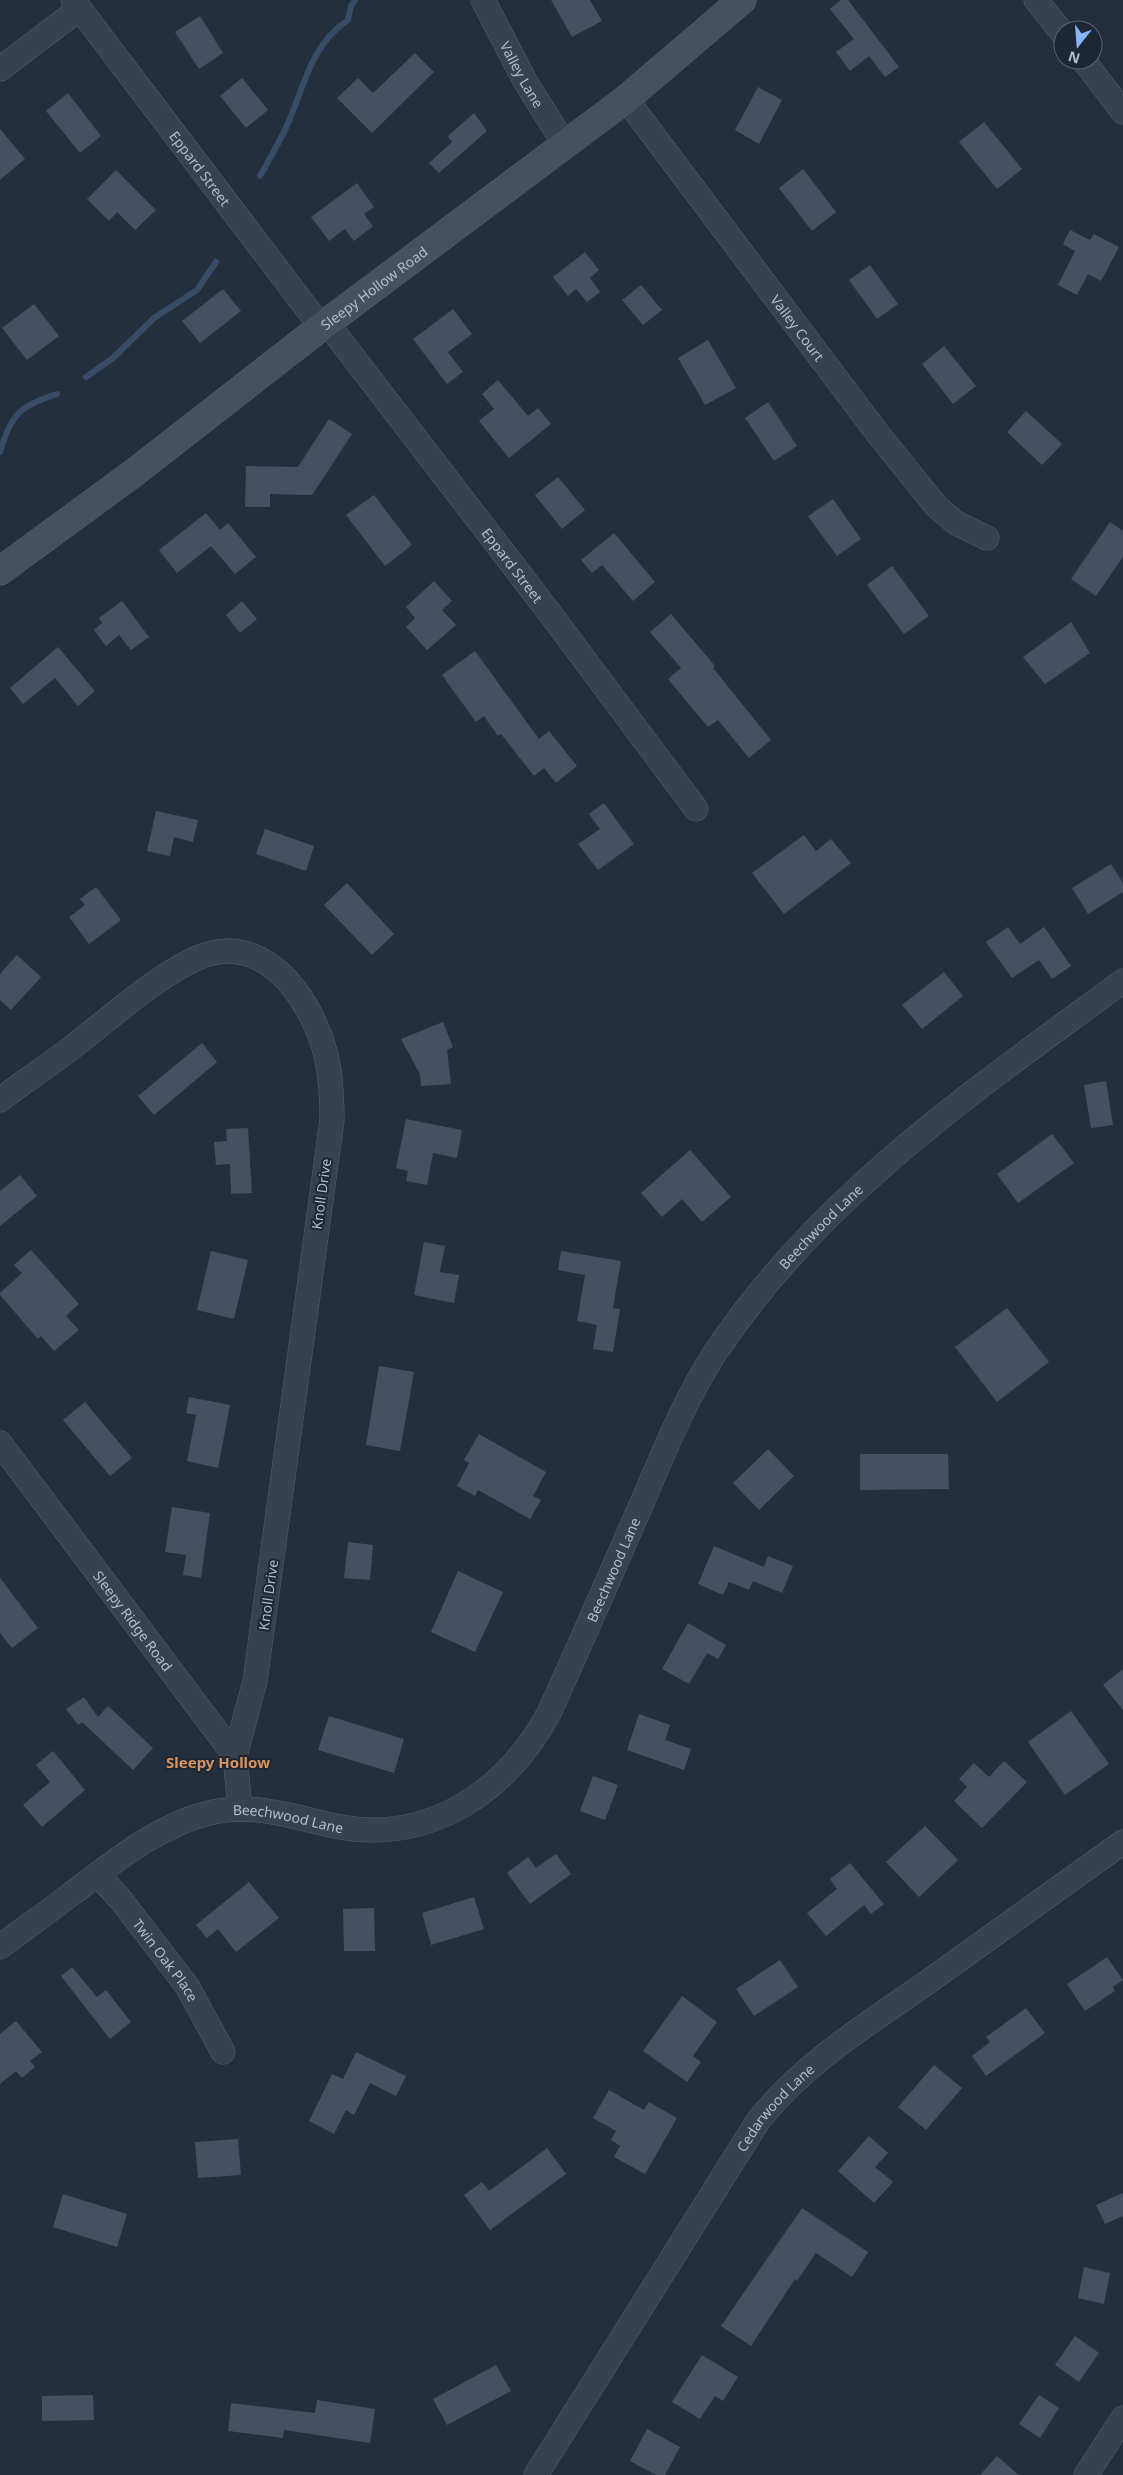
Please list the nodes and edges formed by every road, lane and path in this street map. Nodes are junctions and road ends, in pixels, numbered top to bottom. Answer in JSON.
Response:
{"nodes":[{"id":1,"x":483,"y":0,"type":"edge"},
{"id":2,"x":742,"y":0,"type":"edge"},
{"id":3,"x":1036,"y":0,"type":"edge"},
{"id":4,"x":76,"y":4,"type":"edge"},
{"id":5,"x":1053,"y":21,"type":"edge"},
{"id":6,"x":0,"y":69,"type":"edge"},
{"id":7,"x":1091,"y":70,"type":"edge"},
{"id":8,"x":626,"y":99,"type":"junction"},
{"id":9,"x":1123,"y":112,"type":"edge"},
{"id":10,"x":565,"y":145,"type":"junction"},
{"id":11,"x":324,"y":325,"type":"junction"},
{"id":12,"x":987,"y":538,"type":"dead end"},
{"id":13,"x":0,"y":571,"type":"edge"},
{"id":14,"x":696,"y":809,"type":"dead end"},
{"id":15,"x":1123,"y":981,"type":"edge"},
{"id":16,"x":0,"y":1100,"type":"edge"},
{"id":17,"x":0,"y":1443,"type":"edge"},
{"id":18,"x":235,"y":1756,"type":"junction"},
{"id":19,"x":240,"y":1809,"type":"junction"},
{"id":20,"x":1123,"y":1842,"type":"edge"},
{"id":21,"x":98,"y":1874,"type":"junction"},
{"id":22,"x":0,"y":1946,"type":"edge"},
{"id":23,"x":224,"y":2052,"type":"dead end"},
{"id":24,"x":1123,"y":2418,"type":"edge"},
{"id":25,"x":536,"y":2475,"type":"edge"},
{"id":26,"x":1086,"y":2475,"type":"edge"}],
"edges":[{"from":1,"to":10,"type":"street","name":"Valley Lane"},
{"from":2,"to":8,"type":"main road","name":"Sleepy Hollow Road"},
{"from":3,"to":5,"type":"street"},
{"from":4,"to":6,"type":"street","name":"Eppard Street"},
{"from":4,"to":11,"type":"street","name":"Eppard Street"},
{"from":7,"to":9,"type":"street"},
{"from":8,"to":10,"type":"main road","name":"Sleepy Hollow Road"},
{"from":8,"to":12,"type":"street","name":"Valley Court"},
{"from":10,"to":11,"type":"main road","name":"Sleepy Hollow Road"},
{"from":11,"to":13,"type":"main road","name":"Sleepy Hollow Road"},
{"from":11,"to":14,"type":"street","name":"Eppard Street"},
{"from":15,"to":19,"type":"street","name":"Beechwood Lane"},
{"from":16,"to":18,"type":"street","name":"Knoll Drive"},
{"from":17,"to":18,"type":"street","name":"Sleepy Ridge Road"},
{"from":18,"to":19,"type":"street"},
{"from":19,"to":21,"type":"street","name":"Beechwood Lane"},
{"from":20,"to":25,"type":"street","name":"Cedarwood Lane"},
{"from":21,"to":22,"type":"street","name":"Beechwood Lane"},
{"from":21,"to":23,"type":"street","name":"Twin Oak Place"},
{"from":24,"to":26,"type":"street"}]}
